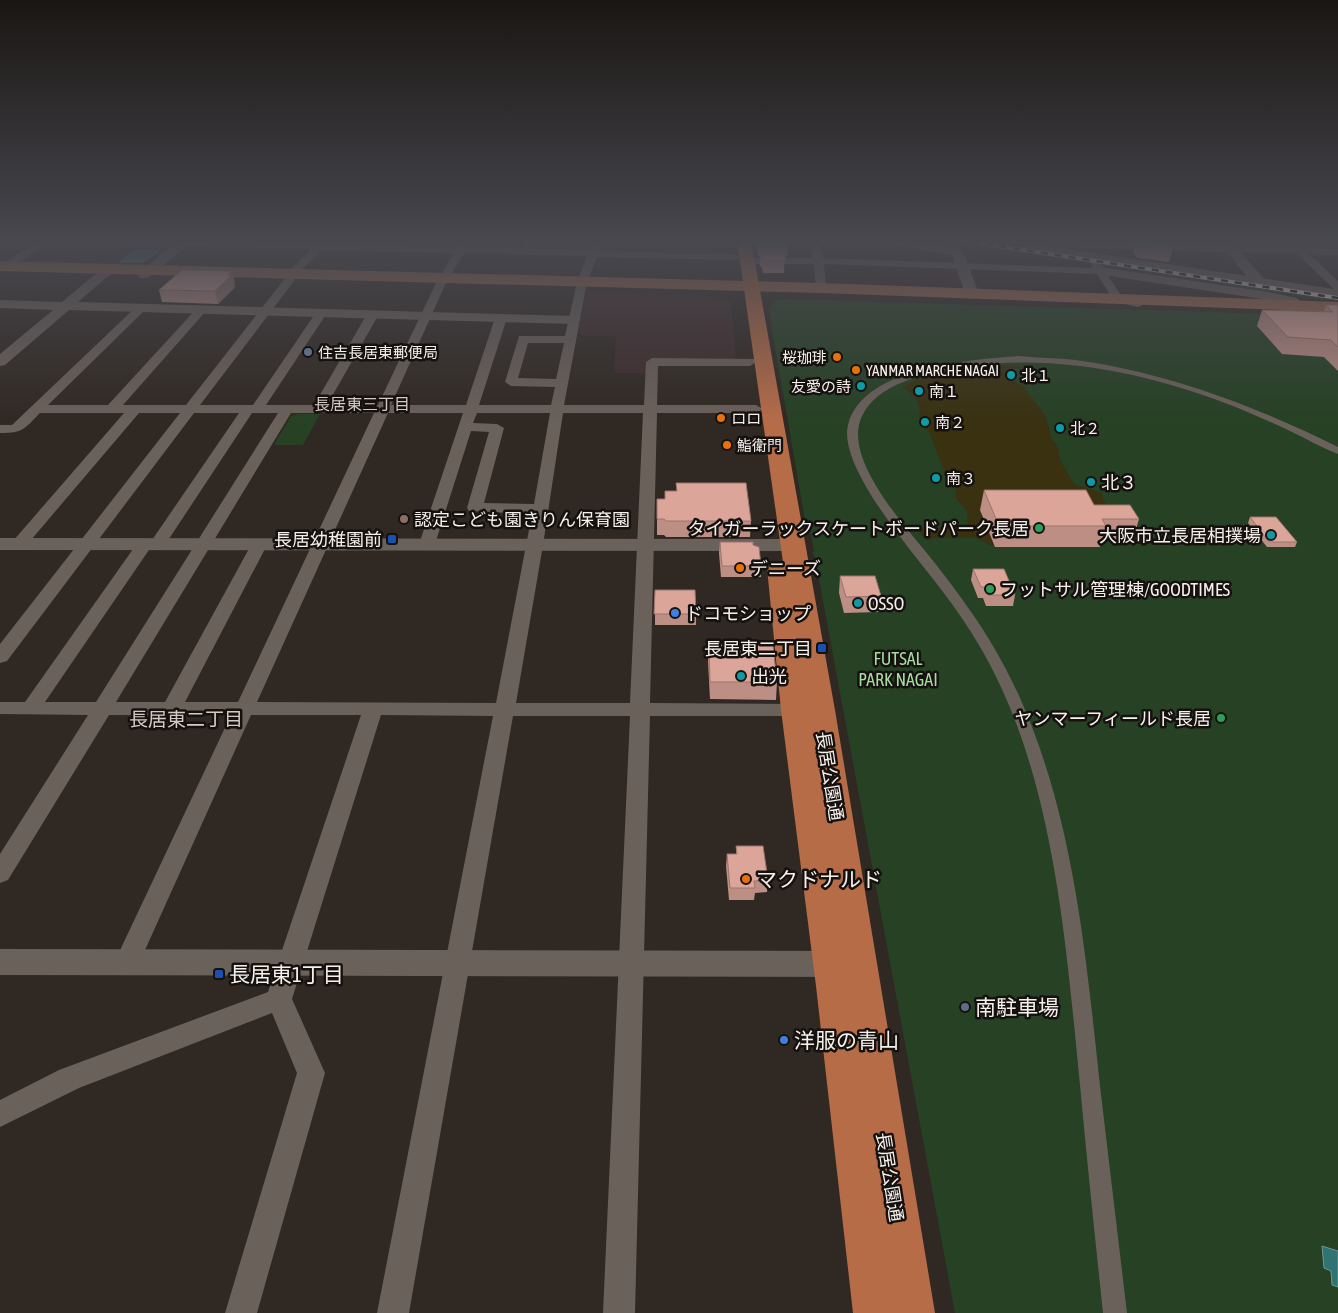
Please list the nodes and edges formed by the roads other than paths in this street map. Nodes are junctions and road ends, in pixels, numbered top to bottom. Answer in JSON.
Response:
{"nodes":[{"id":1,"x":71,"y":301,"type":"edge"},
{"id":2,"x":272,"y":301,"type":"edge"},
{"id":3,"x":433,"y":301,"type":"edge"},
{"id":4,"x":578,"y":301,"type":"edge"},
{"id":5,"x":746,"y":301,"type":"edge"},
{"id":6,"x":747,"y":301,"type":"edge"},
{"id":7,"x":1095,"y":301,"type":"edge"},
{"id":8,"x":1127,"y":301,"type":"edge"},
{"id":9,"x":1186,"y":301,"type":"edge"},
{"id":10,"x":1292,"y":301,"type":"edge"},
{"id":11,"x":0,"y":304,"type":"edge"},
{"id":12,"x":1138,"y":304,"type":"junction"},
{"id":13,"x":1298,"y":305,"type":"junction"},
{"id":14,"x":65,"y":306,"type":"junction"},
{"id":15,"x":1338,"y":307,"type":"edge"},
{"id":16,"x":141,"y":308,"type":"junction"},
{"id":17,"x":202,"y":309,"type":"junction"},
{"id":18,"x":264,"y":311,"type":"junction"},
{"id":19,"x":1338,"y":312,"type":"edge"},
{"id":20,"x":322,"y":313,"type":"junction"},
{"id":21,"x":373,"y":314,"type":"junction"},
{"id":22,"x":426,"y":316,"type":"junction"},
{"id":23,"x":501,"y":318,"type":"junction"},
{"id":24,"x":572,"y":330,"type":"junction"},
{"id":25,"x":0,"y":362,"type":"edge"},
{"id":26,"x":750,"y":362,"type":"junction"},
{"id":27,"x":501,"y":365,"type":"junction"},
{"id":28,"x":563,"y":382,"type":"junction"},
{"id":29,"x":37,"y":409,"type":"junction"},
{"id":30,"x":112,"y":409,"type":"junction"},
{"id":31,"x":135,"y":409,"type":"junction"},
{"id":32,"x":190,"y":409,"type":"junction"},
{"id":33,"x":252,"y":409,"type":"junction"},
{"id":34,"x":287,"y":409,"type":"junction"},
{"id":35,"x":318,"y":409,"type":"junction"},
{"id":36,"x":383,"y":409,"type":"junction"},
{"id":37,"x":472,"y":409,"type":"junction"},
{"id":38,"x":557,"y":409,"type":"junction"},
{"id":39,"x":650,"y":409,"type":"junction"},
{"id":40,"x":756,"y":409,"type":"junction"},
{"id":41,"x":465,"y":427,"type":"junction"},
{"id":42,"x":0,"y":429,"type":"edge"},
{"id":43,"x":16,"y":429,"type":"junction"},
{"id":44,"x":0,"y":444,"type":"edge"},
{"id":45,"x":1338,"y":451,"type":"edge"},
{"id":46,"x":540,"y":509,"type":"junction"},
{"id":47,"x":10,"y":544,"type":"edge"},
{"id":48,"x":427,"y":544,"type":"junction"},
{"id":49,"x":86,"y":545,"type":"junction"},
{"id":50,"x":150,"y":545,"type":"junction"},
{"id":51,"x":259,"y":545,"type":"junction"},
{"id":52,"x":320,"y":545,"type":"junction"},
{"id":53,"x":535,"y":545,"type":"junction"},
{"id":54,"x":784,"y":545,"type":"junction"},
{"id":55,"x":203,"y":546,"type":"junction"},
{"id":56,"x":646,"y":546,"type":"junction"},
{"id":57,"x":0,"y":657,"type":"edge"},
{"id":58,"x":0,"y":708,"type":"edge"},
{"id":59,"x":31,"y":708,"type":"junction"},
{"id":60,"x":172,"y":708,"type":"junction"},
{"id":61,"x":243,"y":708,"type":"junction"},
{"id":62,"x":102,"y":709,"type":"junction"},
{"id":63,"x":373,"y":709,"type":"junction"},
{"id":64,"x":504,"y":710,"type":"junction"},
{"id":65,"x":638,"y":710,"type":"junction"},
{"id":66,"x":808,"y":710,"type":"junction"},
{"id":67,"x":0,"y":874,"type":"edge"},
{"id":68,"x":0,"y":962,"type":"edge"},
{"id":69,"x":456,"y":962,"type":"junction"},
{"id":70,"x":126,"y":963,"type":"junction"},
{"id":71,"x":291,"y":963,"type":"junction"},
{"id":72,"x":631,"y":964,"type":"junction"},
{"id":73,"x":845,"y":964,"type":"junction"},
{"id":74,"x":278,"y":999,"type":"junction"},
{"id":75,"x":0,"y":1114,"type":"edge"},
{"id":76,"x":241,"y":1313,"type":"edge"},
{"id":77,"x":393,"y":1313,"type":"edge"},
{"id":78,"x":619,"y":1313,"type":"edge"},
{"id":79,"x":877,"y":1313,"type":"edge"},
{"id":80,"x":911,"y":1313,"type":"edge"},
{"id":81,"x":1115,"y":1313,"type":"edge"}],
"edges":[{"from":1,"to":14,"type":"street"},
{"from":2,"to":18,"type":"street"},
{"from":3,"to":22,"type":"street"},
{"from":4,"to":24,"type":"street"},
{"from":5,"to":26,"type":"highway","name":"長居公園通"},
{"from":6,"to":54,"type":"highway","name":"長居公園通"},
{"from":7,"to":12,"type":"main road"},
{"from":8,"to":12,"type":"street"},
{"from":9,"to":13,"type":"main road"},
{"from":10,"to":13,"type":"street"},
{"from":11,"to":14,"type":"street"},
{"from":12,"to":19,"type":"main road"},
{"from":13,"to":15,"type":"main road"},
{"from":14,"to":16,"type":"street"},
{"from":14,"to":25,"type":"street"},
{"from":16,"to":17,"type":"street"},
{"from":16,"to":29,"type":"street"},
{"from":17,"to":18,"type":"street"},
{"from":17,"to":30,"type":"street"},
{"from":18,"to":20,"type":"street"},
{"from":18,"to":32,"type":"street"},
{"from":20,"to":21,"type":"street"},
{"from":20,"to":33,"type":"street"},
{"from":21,"to":22,"type":"street"},
{"from":21,"to":35,"type":"street"},
{"from":22,"to":23,"type":"street"},
{"from":22,"to":36,"type":"street"},
{"from":23,"to":24,"type":"street"},
{"from":23,"to":27,"type":"street"},
{"from":24,"to":27,"type":"street"},
{"from":24,"to":28,"type":"street"},
{"from":26,"to":39,"type":"street"},
{"from":26,"to":40,"type":"highway","name":"長居公園通"},
{"from":27,"to":28,"type":"street"},
{"from":27,"to":37,"type":"street"},
{"from":28,"to":38,"type":"street"},
{"from":29,"to":30,"type":"street"},
{"from":29,"to":43,"type":"street"},
{"from":30,"to":31,"type":"street"},
{"from":31,"to":32,"type":"street"},
{"from":31,"to":47,"type":"street"},
{"from":32,"to":33,"type":"street"},
{"from":32,"to":49,"type":"street"},
{"from":33,"to":34,"type":"street"},
{"from":33,"to":50,"type":"street"},
{"from":34,"to":35,"type":"street"},
{"from":34,"to":55,"type":"street"},
{"from":35,"to":36,"type":"street"},
{"from":36,"to":37,"type":"street"},
{"from":36,"to":52,"type":"street"},
{"from":37,"to":38,"type":"street"},
{"from":37,"to":41,"type":"street"},
{"from":38,"to":39,"type":"street"},
{"from":38,"to":46,"type":"street"},
{"from":39,"to":40,"type":"street"},
{"from":39,"to":56,"type":"street"},
{"from":40,"to":54,"type":"highway","name":"長居公園通"},
{"from":41,"to":46,"type":"street"},
{"from":41,"to":48,"type":"street"},
{"from":42,"to":43,"type":"street"},
{"from":43,"to":44,"type":"street"},
{"from":45,"to":81,"type":"street"},
{"from":46,"to":53,"type":"street"},
{"from":47,"to":49,"type":"street"},
{"from":48,"to":52,"type":"street"},
{"from":48,"to":53,"type":"street"},
{"from":49,"to":50,"type":"street"},
{"from":49,"to":57,"type":"street"},
{"from":50,"to":55,"type":"street"},
{"from":50,"to":59,"type":"street"},
{"from":51,"to":52,"type":"street"},
{"from":51,"to":55,"type":"street"},
{"from":51,"to":60,"type":"street"},
{"from":52,"to":61,"type":"street"},
{"from":53,"to":56,"type":"street"},
{"from":53,"to":64,"type":"street"},
{"from":54,"to":56,"type":"street"},
{"from":54,"to":66,"type":"highway","name":"長居公園通"},
{"from":55,"to":62,"type":"street"},
{"from":56,"to":65,"type":"street"},
{"from":58,"to":59,"type":"street"},
{"from":59,"to":62,"type":"street"},
{"from":60,"to":61,"type":"street"},
{"from":60,"to":62,"type":"street"},
{"from":61,"to":63,"type":"street"},
{"from":61,"to":70,"type":"street"},
{"from":62,"to":67,"type":"street"},
{"from":63,"to":64,"type":"street"},
{"from":63,"to":71,"type":"street"},
{"from":64,"to":65,"type":"street"},
{"from":64,"to":69,"type":"street"},
{"from":65,"to":66,"type":"street"},
{"from":65,"to":72,"type":"street"},
{"from":66,"to":73,"type":"highway","name":"長居公園通"},
{"from":68,"to":70,"type":"street"},
{"from":69,"to":71,"type":"street"},
{"from":69,"to":72,"type":"street"},
{"from":69,"to":77,"type":"street"},
{"from":70,"to":71,"type":"street"},
{"from":71,"to":74,"type":"street"},
{"from":72,"to":73,"type":"street"},
{"from":72,"to":78,"type":"street"},
{"from":73,"to":79,"type":"highway","name":"長居公園通"},
{"from":73,"to":80,"type":"highway","name":"長居公園通"},
{"from":74,"to":75,"type":"street"},
{"from":74,"to":76,"type":"street"}]}
